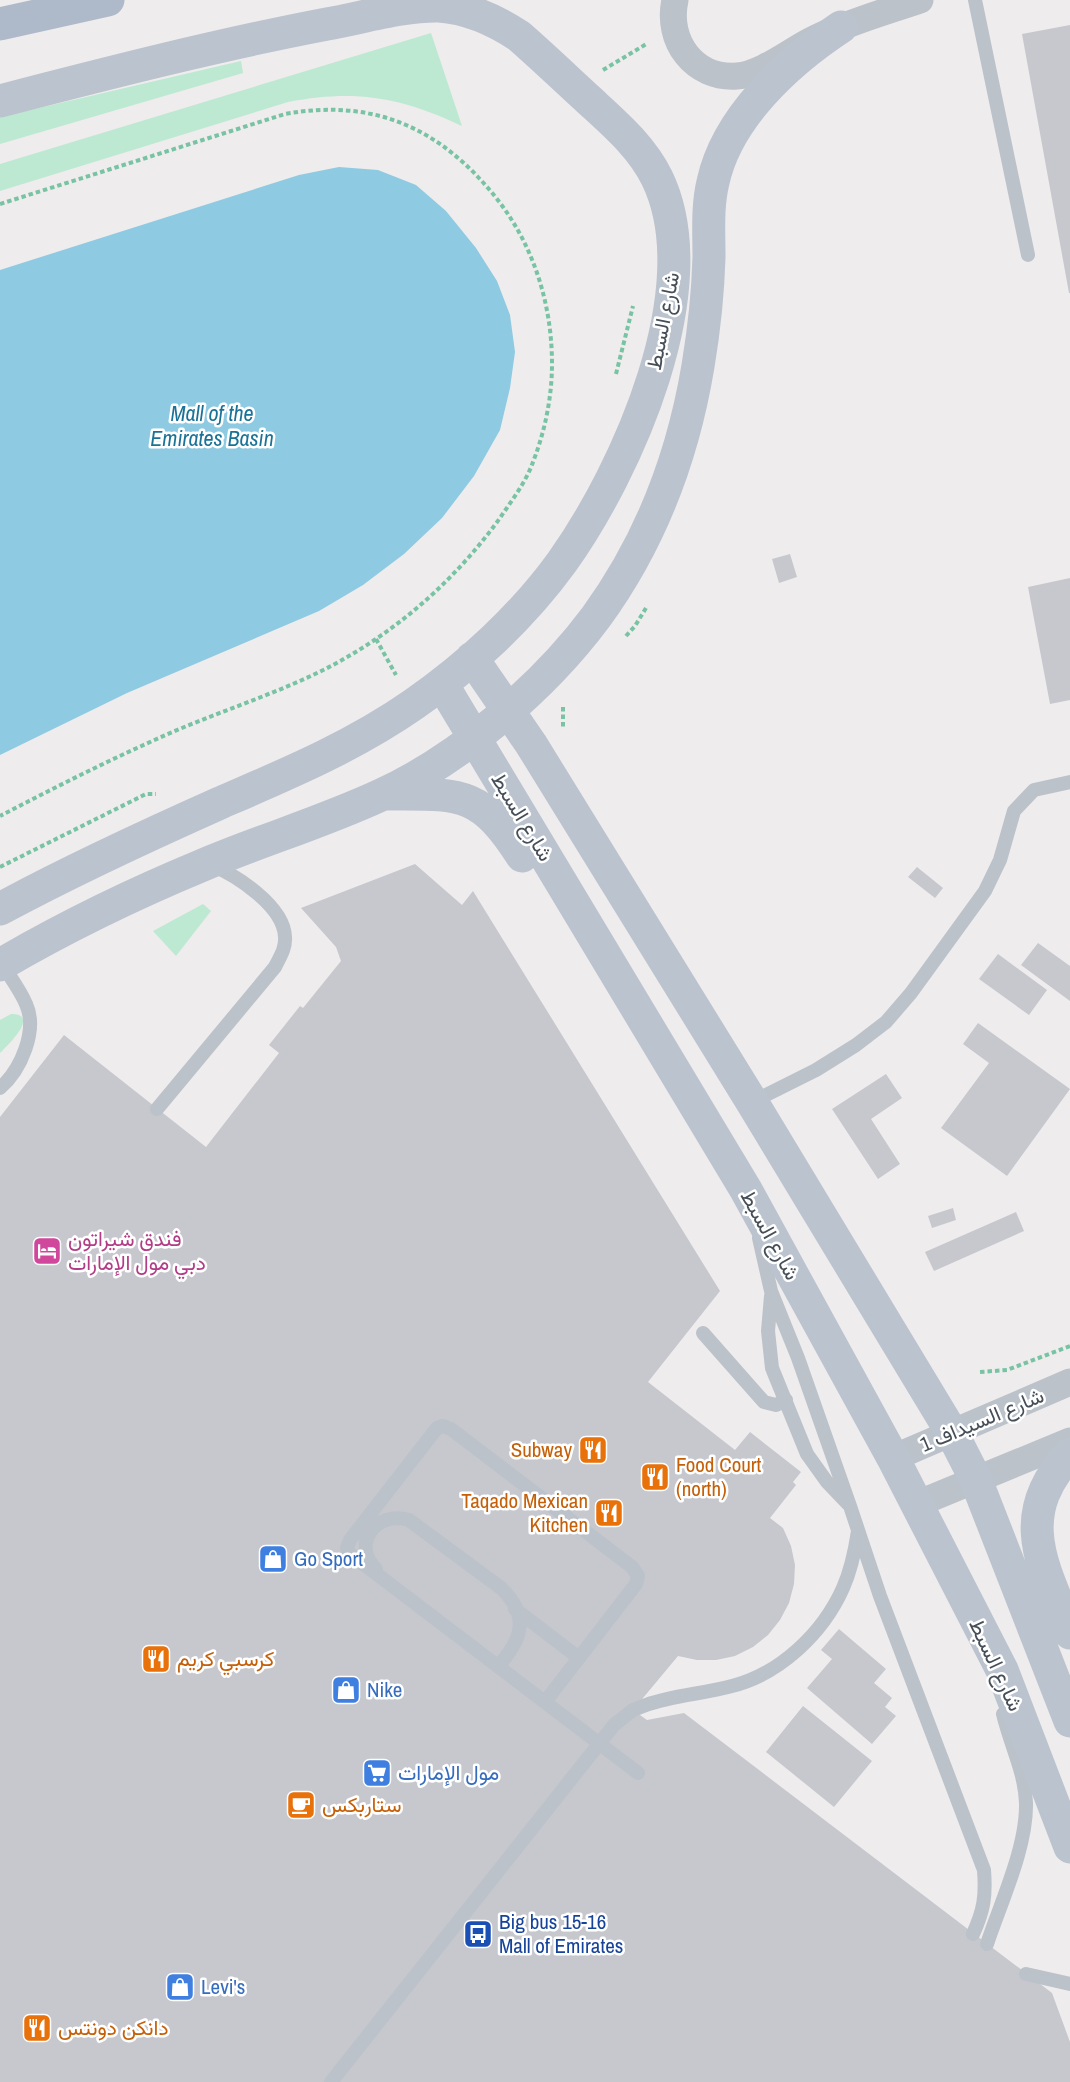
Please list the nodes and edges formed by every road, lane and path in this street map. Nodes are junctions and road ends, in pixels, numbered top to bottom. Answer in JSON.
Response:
{"nodes":[{"id":1,"x":108,"y":0,"type":"edge"},
{"id":2,"x":675,"y":0,"type":"edge"},
{"id":3,"x":920,"y":0,"type":"edge"},
{"id":4,"x":975,"y":0,"type":"edge"},
{"id":5,"x":0,"y":24,"type":"edge"},
{"id":6,"x":841,"y":27,"type":"junction"},
{"id":7,"x":649,"y":43,"type":"dead end"},
{"id":8,"x":603,"y":70,"type":"dead end"},
{"id":9,"x":0,"y":101,"type":"edge"},
{"id":10,"x":0,"y":204,"type":"edge"},
{"id":11,"x":1028,"y":255,"type":"dead end"},
{"id":12,"x":634,"y":302,"type":"dead end"},
{"id":13,"x":613,"y":383,"type":"dead end"},
{"id":14,"x":649,"y":600,"type":"dead end"},
{"id":15,"x":376,"y":639,"type":"junction"},
{"id":16,"x":621,"y":640,"type":"dead end"},
{"id":17,"x":472,"y":658,"type":"junction"},
{"id":18,"x":442,"y":684,"type":"junction"},
{"id":19,"x":564,"y":702,"type":"dead end"},
{"id":20,"x":413,"y":705,"type":"junction"},
{"id":21,"x":509,"y":710,"type":"junction"},
{"id":22,"x":564,"y":734,"type":"dead end"},
{"id":23,"x":474,"y":738,"type":"junction"},
{"id":24,"x":1070,"y":782,"type":"edge"},
{"id":25,"x":385,"y":794,"type":"junction"},
{"id":26,"x":166,"y":795,"type":"dead end"},
{"id":27,"x":0,"y":816,"type":"edge"},
{"id":28,"x":206,"y":864,"type":"junction"},
{"id":29,"x":0,"y":867,"type":"edge"},
{"id":30,"x":0,"y":909,"type":"edge"},
{"id":31,"x":582,"y":916,"type":"junction"},
{"id":32,"x":1,"y":964,"type":"edge"},
{"id":33,"x":0,"y":1088,"type":"edge"},
{"id":34,"x":752,"y":1102,"type":"junction"},
{"id":35,"x":157,"y":1109,"type":"dead end"},
{"id":36,"x":746,"y":1190,"type":"junction"},
{"id":37,"x":771,"y":1291,"type":"junction"},
{"id":38,"x":703,"y":1333,"type":"dead end"},
{"id":39,"x":1070,"y":1346,"type":"edge"},
{"id":40,"x":980,"y":1372,"type":"dead end"},
{"id":41,"x":1070,"y":1382,"type":"edge"},
{"id":42,"x":786,"y":1400,"type":"junction"},
{"id":43,"x":952,"y":1433,"type":"junction"},
{"id":44,"x":1070,"y":1441,"type":"edge"},
{"id":45,"x":1070,"y":1454,"type":"edge"},
{"id":46,"x":893,"y":1458,"type":"junction"},
{"id":47,"x":976,"y":1480,"type":"junction"},
{"id":48,"x":378,"y":1503,"type":"junction"},
{"id":49,"x":917,"y":1504,"type":"junction"},
{"id":50,"x":850,"y":1506,"type":"junction"},
{"id":51,"x":396,"y":1517,"type":"junction"},
{"id":52,"x":858,"y":1530,"type":"junction"},
{"id":53,"x":518,"y":1611,"type":"junction"},
{"id":54,"x":1070,"y":1633,"type":"edge"},
{"id":55,"x":579,"y":1658,"type":"junction"},
{"id":56,"x":500,"y":1664,"type":"junction"},
{"id":57,"x":1002,"y":1670,"type":"junction"},
{"id":58,"x":546,"y":1701,"type":"junction"},
{"id":59,"x":1070,"y":1720,"type":"edge"},
{"id":60,"x":601,"y":1741,"type":"junction"},
{"id":61,"x":1070,"y":1847,"type":"edge"},
{"id":62,"x":973,"y":1934,"type":"dead end"},
{"id":63,"x":987,"y":1944,"type":"dead end"},
{"id":64,"x":1026,"y":1974,"type":"dead end"},
{"id":65,"x":1070,"y":1984,"type":"edge"},
{"id":66,"x":331,"y":2082,"type":"edge"}],
"edges":[{"from":1,"to":5,"type":"main road"},
{"from":2,"to":6,"type":"street"},
{"from":3,"to":6,"type":"street"},
{"from":4,"to":11,"type":"lane"},
{"from":6,"to":21,"type":"street"},
{"from":7,"to":8,"type":"path"},
{"from":9,"to":17,"type":"street","name":"شارع السبط"},
{"from":10,"to":15,"type":"path"},
{"from":12,"to":13,"type":"path"},
{"from":14,"to":16,"type":"path"},
{"from":15,"to":20,"type":"path"},
{"from":15,"to":27,"type":"path"},
{"from":17,"to":18,"type":"street","name":"شارع السبط"},
{"from":17,"to":21,"type":"street"},
{"from":18,"to":20,"type":"street"},
{"from":18,"to":23,"type":"street","name":"شارع السبط"},
{"from":19,"to":22,"type":"path"},
{"from":20,"to":30,"type":"street"},
{"from":21,"to":23,"type":"street"},
{"from":21,"to":34,"type":"street"},
{"from":23,"to":25,"type":"street"},
{"from":23,"to":31,"type":"street","name":"شارع السبط"},
{"from":24,"to":34,"type":"lane"},
{"from":25,"to":28,"type":"street"},
{"from":25,"to":31,"type":"street"},
{"from":26,"to":29,"type":"path"},
{"from":28,"to":32,"type":"street"},
{"from":28,"to":35,"type":"lane"},
{"from":31,"to":36,"type":"street","name":"شارع السبط"},
{"from":32,"to":33,"type":"lane"},
{"from":34,"to":43,"type":"street"},
{"from":36,"to":37,"type":"lane"},
{"from":36,"to":46,"type":"street","name":"شارع السبط"},
{"from":37,"to":42,"type":"lane"},
{"from":37,"to":50,"type":"lane"},
{"from":38,"to":42,"type":"lane"},
{"from":39,"to":40,"type":"path"},
{"from":41,"to":43,"type":"street","name":"شارع السيداف 1"},
{"from":42,"to":50,"type":"lane"},
{"from":43,"to":46,"type":"street","name":"شارع السيداف 1"},
{"from":43,"to":47,"type":"street"},
{"from":44,"to":47,"type":"street"},
{"from":45,"to":54,"type":"street"},
{"from":46,"to":49,"type":"street","name":"شارع السبط"},
{"from":47,"to":49,"type":"street"},
{"from":47,"to":59,"type":"street"},
{"from":48,"to":51,"type":"lane"},
{"from":48,"to":55,"type":"lane"},
{"from":48,"to":58,"type":"lane"},
{"from":49,"to":57,"type":"street","name":"شارع السبط"},
{"from":50,"to":52,"type":"lane"},
{"from":51,"to":53,"type":"lane"},
{"from":51,"to":56,"type":"lane"},
{"from":52,"to":60,"type":"lane"},
{"from":52,"to":62,"type":"lane"},
{"from":53,"to":55,"type":"lane"},
{"from":53,"to":56,"type":"lane"},
{"from":55,"to":58,"type":"lane"},
{"from":56,"to":58,"type":"lane"},
{"from":57,"to":61,"type":"street","name":"شارع السبط"},
{"from":57,"to":63,"type":"lane"},
{"from":58,"to":60,"type":"lane"},
{"from":60,"to":66,"type":"lane"},
{"from":64,"to":65,"type":"lane"}]}
